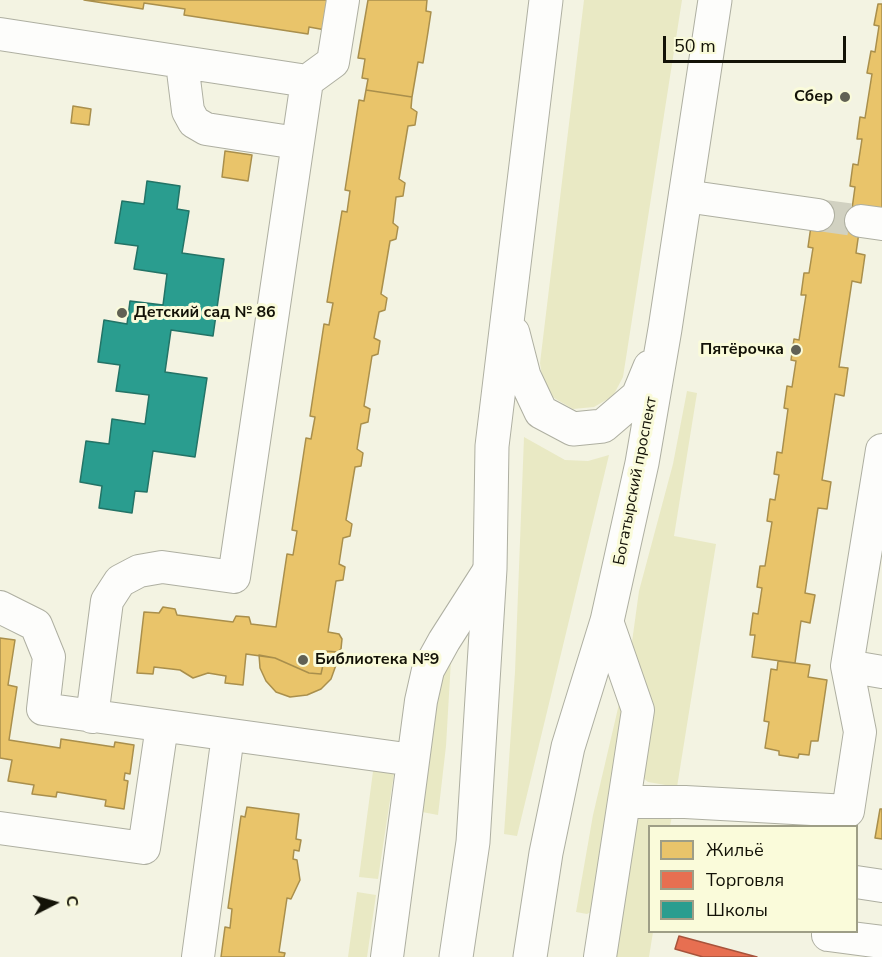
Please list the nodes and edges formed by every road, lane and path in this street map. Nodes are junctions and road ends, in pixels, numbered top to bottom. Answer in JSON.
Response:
{"nodes":[{"id":1,"x":343,"y":0,"type":"edge"},
{"id":2,"x":546,"y":0,"type":"edge"},
{"id":3,"x":715,"y":0,"type":"edge"},
{"id":4,"x":0,"y":34,"type":"edge"},
{"id":5,"x":182,"y":63,"type":"junction"},
{"id":6,"x":307,"y":81,"type":"junction"},
{"id":7,"x":297,"y":143,"type":"junction"},
{"id":8,"x":685,"y":196,"type":"junction"},
{"id":9,"x":818,"y":215,"type":"tunnel mouth"},
{"id":10,"x":508,"y":311,"type":"junction"},
{"id":11,"x":665,"y":329,"type":"junction"},
{"id":12,"x":881,"y":465,"type":"edge"},
{"id":13,"x":490,"y":569,"type":"junction"},
{"id":14,"x":0,"y":606,"type":"edge"},
{"id":15,"x":607,"y":621,"type":"junction"},
{"id":16,"x":847,"y":666,"type":"junction"},
{"id":17,"x":882,"y":672,"type":"edge"},
{"id":18,"x":92,"y":717,"type":"junction"},
{"id":19,"x":162,"y":726,"type":"junction"},
{"id":20,"x":871,"y":733,"type":"edge"},
{"id":21,"x":228,"y":735,"type":"junction"},
{"id":22,"x":413,"y":760,"type":"junction"},
{"id":23,"x":625,"y":802,"type":"junction"},
{"id":24,"x":847,"y":819,"type":"edge"},
{"id":25,"x":0,"y":828,"type":"edge"},
{"id":26,"x":858,"y":882,"type":"edge"},
{"id":27,"x":882,"y":886,"type":"edge"},
{"id":28,"x":829,"y":933,"type":"edge"},
{"id":29,"x":882,"y":942,"type":"edge"},
{"id":30,"x":198,"y":957,"type":"edge"},
{"id":31,"x":387,"y":957,"type":"edge"},
{"id":32,"x":456,"y":957,"type":"edge"},
{"id":33,"x":530,"y":957,"type":"edge"},
{"id":34,"x":600,"y":957,"type":"edge"}],
"edges":[{"from":1,"to":6,"type":"street"},
{"from":2,"to":10,"type":"main road"},
{"from":3,"to":8,"type":"main road","name":"Богатырский проспект"},
{"from":4,"to":5,"type":"street"},
{"from":5,"to":6,"type":"street"},
{"from":5,"to":7,"type":"street"},
{"from":6,"to":7,"type":"street"},
{"from":7,"to":18,"type":"street"},
{"from":8,"to":9,"type":"street"},
{"from":8,"to":11,"type":"main road","name":"Богатырский проспект"},
{"from":10,"to":11,"type":"main road"},
{"from":10,"to":13,"type":"main road"},
{"from":11,"to":15,"type":"main road","name":"Богатырский проспект"},
{"from":12,"to":16,"type":"street"},
{"from":13,"to":22,"type":"street"},
{"from":13,"to":32,"type":"main road"},
{"from":14,"to":18,"type":"street"},
{"from":15,"to":23,"type":"street"},
{"from":15,"to":33,"type":"main road","name":"Богатырский проспект"},
{"from":16,"to":17,"type":"street"},
{"from":16,"to":20,"type":"street"},
{"from":18,"to":19,"type":"street"},
{"from":19,"to":21,"type":"street"},
{"from":19,"to":25,"type":"street"},
{"from":20,"to":24,"type":"street"},
{"from":21,"to":22,"type":"street"},
{"from":21,"to":30,"type":"street"},
{"from":22,"to":31,"type":"street"},
{"from":23,"to":24,"type":"street"},
{"from":23,"to":34,"type":"street"},
{"from":26,"to":27,"type":"street"},
{"from":28,"to":29,"type":"street"}]}
